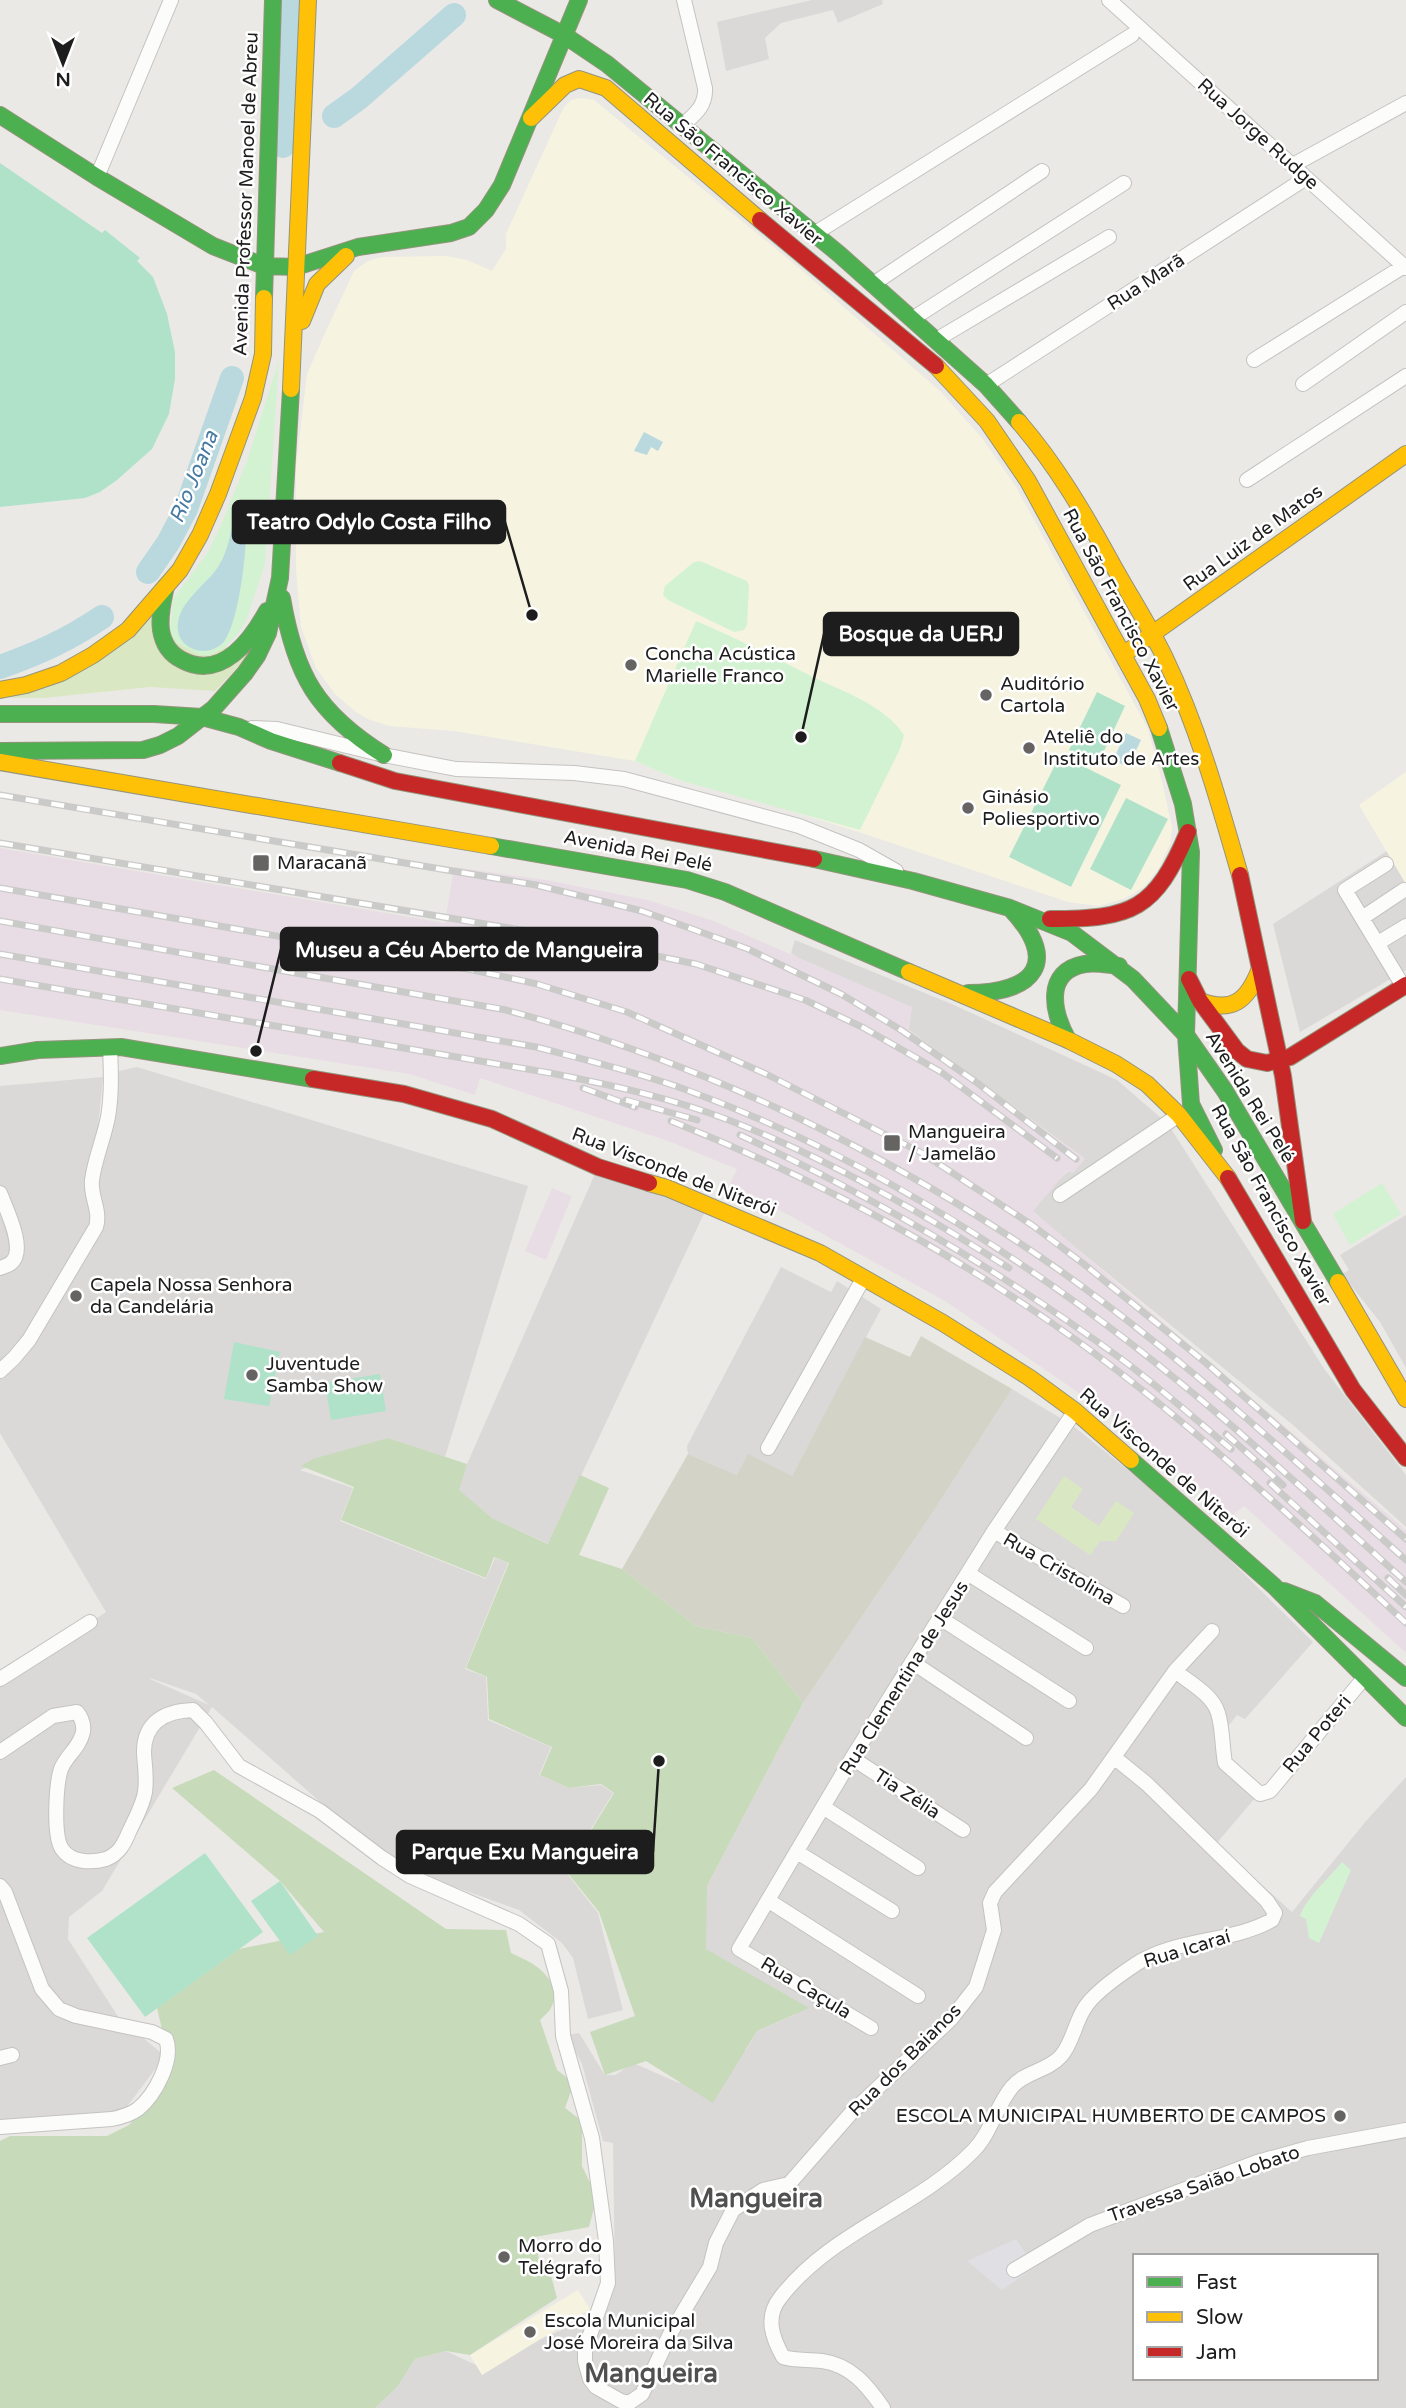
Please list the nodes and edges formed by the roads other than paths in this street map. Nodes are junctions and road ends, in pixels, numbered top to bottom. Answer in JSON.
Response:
{"nodes":[{"id":1,"x":171,"y":0,"type":"edge"},
{"id":2,"x":273,"y":0,"type":"edge"},
{"id":3,"x":308,"y":0,"type":"edge"},
{"id":4,"x":497,"y":0,"type":"edge"},
{"id":5,"x":579,"y":0,"type":"edge"},
{"id":6,"x":684,"y":0,"type":"edge"},
{"id":7,"x":1109,"y":0,"type":"edge"},
{"id":8,"x":564,"y":34,"type":"junction"},
{"id":9,"x":1132,"y":34,"type":"dead end"},
{"id":10,"x":1406,"y":103,"type":"edge"},
{"id":11,"x":0,"y":114,"type":"edge"},
{"id":12,"x":527,"y":122,"type":"junction"},
{"id":13,"x":683,"y":125,"type":"junction"},
{"id":14,"x":1293,"y":165,"type":"junction"},
{"id":15,"x":1042,"y":171,"type":"dead end"},
{"id":16,"x":97,"y":177,"type":"junction"},
{"id":17,"x":1307,"y":178,"type":"junction"},
{"id":18,"x":1124,"y":183,"type":"dead end"},
{"id":19,"x":814,"y":234,"type":"junction"},
{"id":20,"x":1109,"y":237,"type":"dead end"},
{"id":21,"x":358,"y":247,"type":"junction"},
{"id":22,"x":264,"y":266,"type":"junction"},
{"id":23,"x":296,"y":267,"type":"junction"},
{"id":24,"x":1405,"y":267,"type":"edge"},
{"id":25,"x":873,"y":284,"type":"junction"},
{"id":26,"x":1406,"y":312,"type":"edge"},
{"id":27,"x":912,"y":319,"type":"junction"},
{"id":28,"x":295,"y":329,"type":"junction"},
{"id":29,"x":936,"y":340,"type":"junction"},
{"id":30,"x":1254,"y":360,"type":"dead end"},
{"id":31,"x":1406,"y":376,"type":"edge"},
{"id":32,"x":1303,"y":384,"type":"dead end"},
{"id":33,"x":986,"y":385,"type":"junction"},
{"id":34,"x":1406,"y":454,"type":"edge"},
{"id":35,"x":1247,"y":480,"type":"dead end"},
{"id":36,"x":280,"y":578,"type":"junction"},
{"id":37,"x":166,"y":586,"type":"junction"},
{"id":38,"x":1153,"y":635,"type":"junction"},
{"id":39,"x":1124,"y":654,"type":"junction"},
{"id":40,"x":0,"y":690,"type":"edge"},
{"id":41,"x":0,"y":714,"type":"edge"},
{"id":42,"x":202,"y":717,"type":"junction"},
{"id":43,"x":239,"y":727,"type":"junction"},
{"id":44,"x":0,"y":751,"type":"edge"},
{"id":45,"x":384,"y":755,"type":"junction"},
{"id":46,"x":0,"y":762,"type":"edge"},
{"id":47,"x":1188,"y":832,"type":"junction"},
{"id":48,"x":1386,"y":864,"type":"dead end"},
{"id":49,"x":913,"y":881,"type":"junction"},
{"id":50,"x":1404,"y":890,"type":"dead end"},
{"id":51,"x":1010,"y":908,"type":"junction"},
{"id":52,"x":1040,"y":918,"type":"junction"},
{"id":53,"x":1362,"y":918,"type":"junction"},
{"id":54,"x":1406,"y":926,"type":"edge"},
{"id":55,"x":1378,"y":943,"type":"junction"},
{"id":56,"x":1119,"y":966,"type":"junction"},
{"id":57,"x":1259,"y":971,"type":"junction"},
{"id":58,"x":1187,"y":974,"type":"junction"},
{"id":59,"x":1404,"y":986,"type":"edge"},
{"id":60,"x":962,"y":993,"type":"junction"},
{"id":61,"x":1200,"y":1002,"type":"junction"},
{"id":62,"x":1186,"y":1035,"type":"junction"},
{"id":63,"x":1068,"y":1040,"type":"junction"},
{"id":64,"x":110,"y":1047,"type":"junction"},
{"id":65,"x":0,"y":1056,"type":"edge"},
{"id":66,"x":1279,"y":1061,"type":"junction"},
{"id":67,"x":1179,"y":1115,"type":"junction"},
{"id":68,"x":1229,"y":1180,"type":"junction"},
{"id":69,"x":0,"y":1194,"type":"edge"},
{"id":70,"x":1060,"y":1195,"type":"dead end"},
{"id":71,"x":1304,"y":1224,"type":"junction"},
{"id":72,"x":0,"y":1268,"type":"edge"},
{"id":73,"x":863,"y":1279,"type":"junction"},
{"id":74,"x":0,"y":1371,"type":"edge"},
{"id":75,"x":1406,"y":1399,"type":"edge"},
{"id":76,"x":1075,"y":1411,"type":"junction"},
{"id":77,"x":768,"y":1448,"type":"dead end"},
{"id":78,"x":1406,"y":1458,"type":"edge"},
{"id":79,"x":995,"y":1531,"type":"junction"},
{"id":80,"x":969,"y":1574,"type":"junction"},
{"id":81,"x":1274,"y":1587,"type":"junction"},
{"id":82,"x":1123,"y":1606,"type":"dead end"},
{"id":83,"x":940,"y":1618,"type":"junction"},
{"id":84,"x":90,"y":1622,"type":"dead end"},
{"id":85,"x":1212,"y":1631,"type":"dead end"},
{"id":86,"x":1086,"y":1648,"type":"dead end"},
{"id":87,"x":912,"y":1662,"type":"junction"},
{"id":88,"x":1175,"y":1671,"type":"junction"},
{"id":89,"x":1402,"y":1674,"type":"edge"},
{"id":90,"x":1364,"y":1678,"type":"junction"},
{"id":91,"x":0,"y":1679,"type":"edge"},
{"id":92,"x":1379,"y":1692,"type":"junction"},
{"id":93,"x":1069,"y":1701,"type":"dead end"},
{"id":94,"x":1406,"y":1718,"type":"edge"},
{"id":95,"x":1026,"y":1738,"type":"dead end"},
{"id":96,"x":0,"y":1752,"type":"edge"},
{"id":97,"x":852,"y":1758,"type":"junction"},
{"id":98,"x":1115,"y":1758,"type":"junction"},
{"id":99,"x":823,"y":1807,"type":"junction"},
{"id":100,"x":963,"y":1830,"type":"dead end"},
{"id":101,"x":797,"y":1852,"type":"junction"},
{"id":102,"x":918,"y":1868,"type":"dead end"},
{"id":103,"x":0,"y":1886,"type":"edge"},
{"id":104,"x":769,"y":1901,"type":"junction"},
{"id":105,"x":892,"y":1911,"type":"dead end"},
{"id":106,"x":739,"y":1949,"type":"joint"},
{"id":107,"x":918,"y":1996,"type":"dead end"},
{"id":108,"x":872,"y":2028,"type":"dead end"},
{"id":109,"x":0,"y":2127,"type":"edge"},
{"id":110,"x":1406,"y":2130,"type":"edge"},
{"id":111,"x":1014,"y":2270,"type":"dead end"},
{"id":112,"x":630,"y":2405,"type":"edge"},
{"id":113,"x":883,"y":2408,"type":"edge"}],
"edges":[{"from":1,"to":16,"type":"street"},
{"from":2,"to":22,"type":"main road","name":"Avenida Professor Manoel de Abreu"},
{"from":3,"to":23,"type":"main road"},
{"from":4,"to":8,"type":"main road","name":"Rua São Francisco Xavier"},
{"from":5,"to":8,"type":"main road"},
{"from":6,"to":13,"type":"street"},
{"from":7,"to":14,"type":"street","name":"Rua Jorge Rudge"},
{"from":8,"to":12,"type":"main road"},
{"from":8,"to":13,"type":"main road","name":"Rua São Francisco Xavier"},
{"from":9,"to":19,"type":"street"},
{"from":10,"to":14,"type":"street"},
{"from":11,"to":16,"type":"main road"},
{"from":12,"to":21,"type":"main road"},
{"from":12,"to":39,"type":"main road","name":"Rua São Francisco Xavier"},
{"from":13,"to":19,"type":"main road","name":"Rua São Francisco Xavier"},
{"from":14,"to":17,"type":"street","name":"Rua Jorge Rudge"},
{"from":15,"to":25,"type":"street"},
{"from":16,"to":22,"type":"main road"},
{"from":17,"to":24,"type":"street","name":"Rua Jorge Rudge"},
{"from":17,"to":33,"type":"street","name":"Rua Marã"},
{"from":18,"to":27,"type":"street"},
{"from":19,"to":25,"type":"main road","name":"Rua São Francisco Xavier"},
{"from":20,"to":29,"type":"street"},
{"from":21,"to":23,"type":"main road"},
{"from":21,"to":28,"type":"main road"},
{"from":22,"to":23,"type":"main road"},
{"from":22,"to":37,"type":"main road","name":"Avenida Professor Manoel de Abreu"},
{"from":23,"to":28,"type":"main road"},
{"from":24,"to":30,"type":"street"},
{"from":25,"to":27,"type":"main road","name":"Rua São Francisco Xavier"},
{"from":26,"to":32,"type":"street"},
{"from":27,"to":29,"type":"main road","name":"Rua São Francisco Xavier"},
{"from":28,"to":36,"type":"main road"},
{"from":29,"to":33,"type":"main road","name":"Rua São Francisco Xavier"},
{"from":31,"to":35,"type":"street"},
{"from":33,"to":38,"type":"main road","name":"Rua São Francisco Xavier"},
{"from":34,"to":38,"type":"main road","name":"Rua Luiz de Matos"},
{"from":36,"to":37,"type":"main road"},
{"from":36,"to":42,"type":"main road"},
{"from":36,"to":45,"type":"main road"},
{"from":37,"to":40,"type":"main road","name":"Avenida Professor Manoel de Abreu"},
{"from":38,"to":39,"type":"main road","name":"Rua Luiz de Matos"},
{"from":38,"to":57,"type":"main road","name":"Rua São Francisco Xavier"},
{"from":39,"to":47,"type":"main road","name":"Rua São Francisco Xavier"},
{"from":41,"to":42,"type":"main road","name":"Avenida Rei Pelé"},
{"from":42,"to":43,"type":"main road","name":"Avenida Rei Pelé"},
{"from":42,"to":44,"type":"main road"},
{"from":43,"to":45,"type":"street","name":"Avenida Rei Pelé"},
{"from":43,"to":49,"type":"main road","name":"Avenida Rei Pelé"},
{"from":45,"to":49,"type":"street","name":"Avenida Rei Pelé"},
{"from":46,"to":60,"type":"main road","name":"Avenida Rei Pelé"},
{"from":47,"to":52,"type":"main road"},
{"from":47,"to":58,"type":"main road","name":"Rua São Francisco Xavier"},
{"from":48,"to":53,"type":"street"},
{"from":49,"to":51,"type":"main road","name":"Avenida Rei Pelé"},
{"from":50,"to":53,"type":"street"},
{"from":51,"to":52,"type":"main road","name":"Avenida Rei Pelé"},
{"from":51,"to":60,"type":"main road"},
{"from":52,"to":56,"type":"main road","name":"Avenida Rei Pelé"},
{"from":53,"to":55,"type":"street"},
{"from":54,"to":55,"type":"street"},
{"from":55,"to":59,"type":"street"},
{"from":56,"to":62,"type":"main road","name":"Avenida Rei Pelé"},
{"from":56,"to":63,"type":"main road"},
{"from":57,"to":61,"type":"main road"},
{"from":57,"to":66,"type":"main road","name":"Rua São Francisco Xavier"},
{"from":58,"to":61,"type":"main road"},
{"from":58,"to":62,"type":"main road","name":"Rua São Francisco Xavier"},
{"from":59,"to":66,"type":"main road"},
{"from":60,"to":63,"type":"main road","name":"Avenida Rei Pelé"},
{"from":61,"to":66,"type":"main road"},
{"from":62,"to":68,"type":"main road","name":"Rua São Francisco Xavier"},
{"from":62,"to":71,"type":"main road","name":"Avenida Rei Pelé"},
{"from":63,"to":67,"type":"main road","name":"Avenida Rei Pelé"},
{"from":64,"to":65,"type":"main road","name":"Rua Visconde de Niterói"},
{"from":64,"to":73,"type":"main road","name":"Rua Visconde de Niterói"},
{"from":64,"to":74,"type":"street"},
{"from":66,"to":71,"type":"main road","name":"Rua São Francisco Xavier"},
{"from":67,"to":68,"type":"main road","name":"Avenida Rei Pelé"},
{"from":67,"to":70,"type":"street"},
{"from":68,"to":78,"type":"main road","name":"Rua São Francisco Xavier"},
{"from":69,"to":72,"type":"street"},
{"from":71,"to":75,"type":"main road","name":"Rua São Francisco Xavier"},
{"from":73,"to":76,"type":"main road","name":"Rua Visconde de Niterói"},
{"from":73,"to":77,"type":"street"},
{"from":76,"to":79,"type":"street","name":"Rua Clementina de Jesus"},
{"from":76,"to":81,"type":"main road","name":"Rua Visconde de Niterói"},
{"from":79,"to":80,"type":"street","name":"Rua Clementina de Jesus"},
{"from":79,"to":82,"type":"street","name":"Rua Cristolina"},
{"from":80,"to":83,"type":"street","name":"Rua Clementina de Jesus"},
{"from":80,"to":86,"type":"street"},
{"from":81,"to":89,"type":"main road","name":"Rua Visconde de Niterói"},
{"from":81,"to":90,"type":"main road","name":"Rua Visconde de Niterói"},
{"from":83,"to":87,"type":"street","name":"Rua Clementina de Jesus"},
{"from":83,"to":93,"type":"street"},
{"from":84,"to":91,"type":"street"},
{"from":85,"to":88,"type":"street","name":"Rua dos Baianos"},
{"from":87,"to":95,"type":"street"},
{"from":87,"to":97,"type":"street","name":"Rua Clementina de Jesus"},
{"from":88,"to":90,"type":"street","name":"Rua Poteri"},
{"from":88,"to":98,"type":"street","name":"Rua dos Baianos"},
{"from":89,"to":92,"type":"main road"},
{"from":90,"to":92,"type":"main road","name":"Rua Visconde de Niterói"},
{"from":92,"to":94,"type":"main road","name":"Rua Visconde de Niterói"},
{"from":96,"to":112,"type":"street"},
{"from":97,"to":99,"type":"street","name":"Rua Clementina de Jesus"},
{"from":97,"to":100,"type":"street","name":"Tia Zélia"},
{"from":98,"to":112,"type":"street","name":"Rua dos Baianos"},
{"from":98,"to":113,"type":"street","name":"Rua Icaraí"},
{"from":99,"to":101,"type":"street","name":"Rua Clementina de Jesus"},
{"from":99,"to":102,"type":"street"},
{"from":101,"to":104,"type":"street","name":"Rua Clementina de Jesus"},
{"from":101,"to":105,"type":"street"},
{"from":103,"to":109,"type":"street"},
{"from":104,"to":106,"type":"street","name":"Rua Clementina de Jesus"},
{"from":104,"to":107,"type":"street"},
{"from":106,"to":108,"type":"street","name":"Rua Caçula"},
{"from":110,"to":111,"type":"street","name":"Travessa Saião Lobato"}]}
